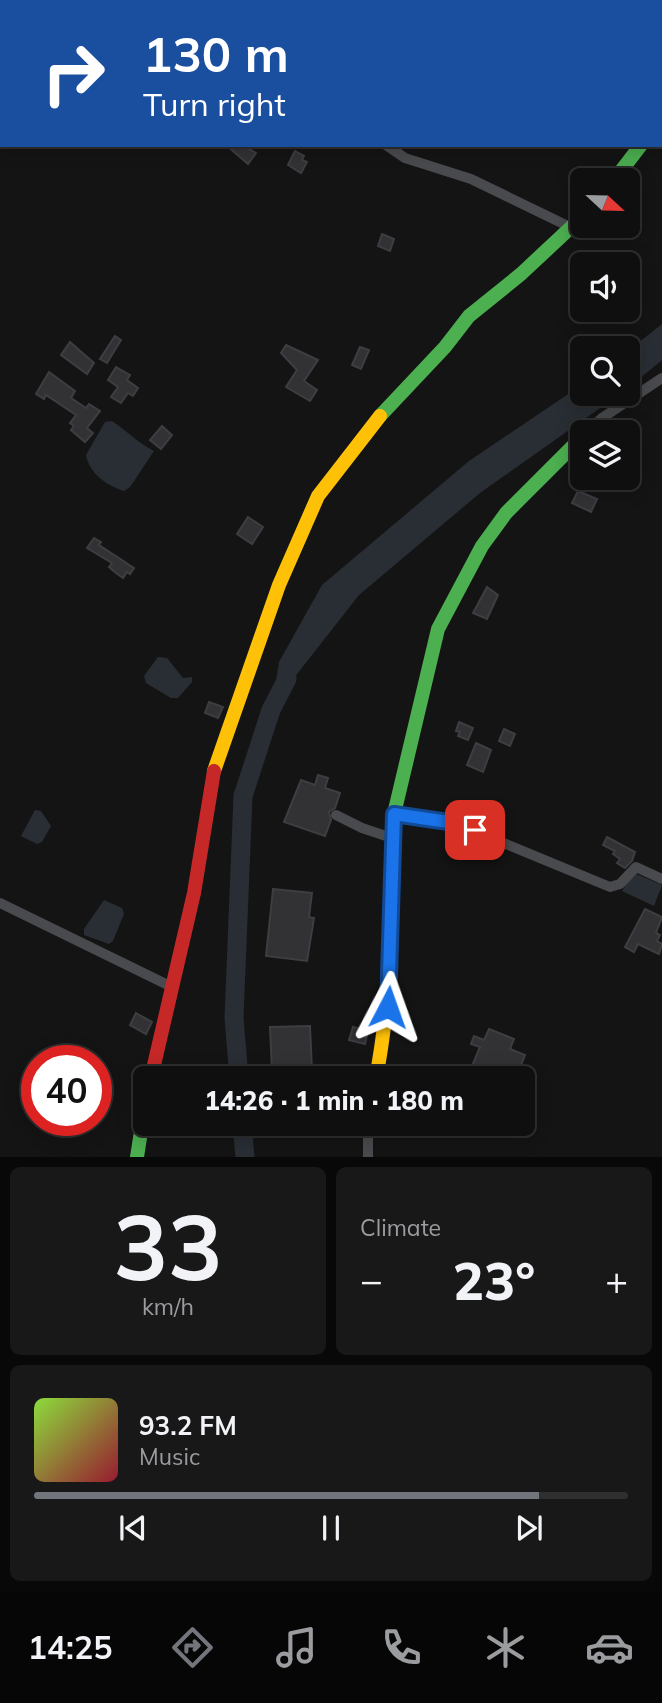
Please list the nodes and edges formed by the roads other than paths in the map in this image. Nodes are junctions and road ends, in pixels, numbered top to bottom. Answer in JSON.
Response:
{"nodes":[{"id":1,"x":389,"y":147,"type":"edge"},
{"id":2,"x":639,"y":147,"type":"edge"},
{"id":3,"x":623,"y":168,"type":"edge"},
{"id":4,"x":570,"y":227,"type":"edge"},
{"id":5,"x":570,"y":230,"type":"edge"},
{"id":6,"x":662,"y":378,"type":"edge"},
{"id":7,"x":600,"y":420,"type":"edge"},
{"id":8,"x":570,"y":449,"type":"edge"},
{"id":9,"x":394,"y":814,"type":"junction"},
{"id":10,"x":336,"y":815,"type":"dead end"},
{"id":11,"x":392,"y":838,"type":"junction"},
{"id":12,"x":662,"y":879,"type":"edge"},
{"id":13,"x":0,"y":903,"type":"edge"},
{"id":14,"x":172,"y":987,"type":"junction"},
{"id":15,"x":154,"y":1066,"type":"edge"},
{"id":16,"x":379,"y":1066,"type":"edge"},
{"id":17,"x":140,"y":1136,"type":"edge"},
{"id":18,"x":368,"y":1136,"type":"edge"},
{"id":19,"x":137,"y":1157,"type":"edge"},
{"id":20,"x":368,"y":1157,"type":"edge"}],
"edges":[{"from":1,"to":4,"type":"street"},
{"from":2,"to":3,"type":"street"},
{"from":5,"to":14,"type":"street"},
{"from":6,"to":7,"type":"street"},
{"from":8,"to":9,"type":"street"},
{"from":9,"to":11,"type":"street"},
{"from":9,"to":12,"type":"street"},
{"from":10,"to":11,"type":"street"},
{"from":11,"to":16,"type":"street"},
{"from":13,"to":14,"type":"street"},
{"from":14,"to":15,"type":"street"},
{"from":17,"to":19,"type":"street"},
{"from":18,"to":20,"type":"street"}]}
